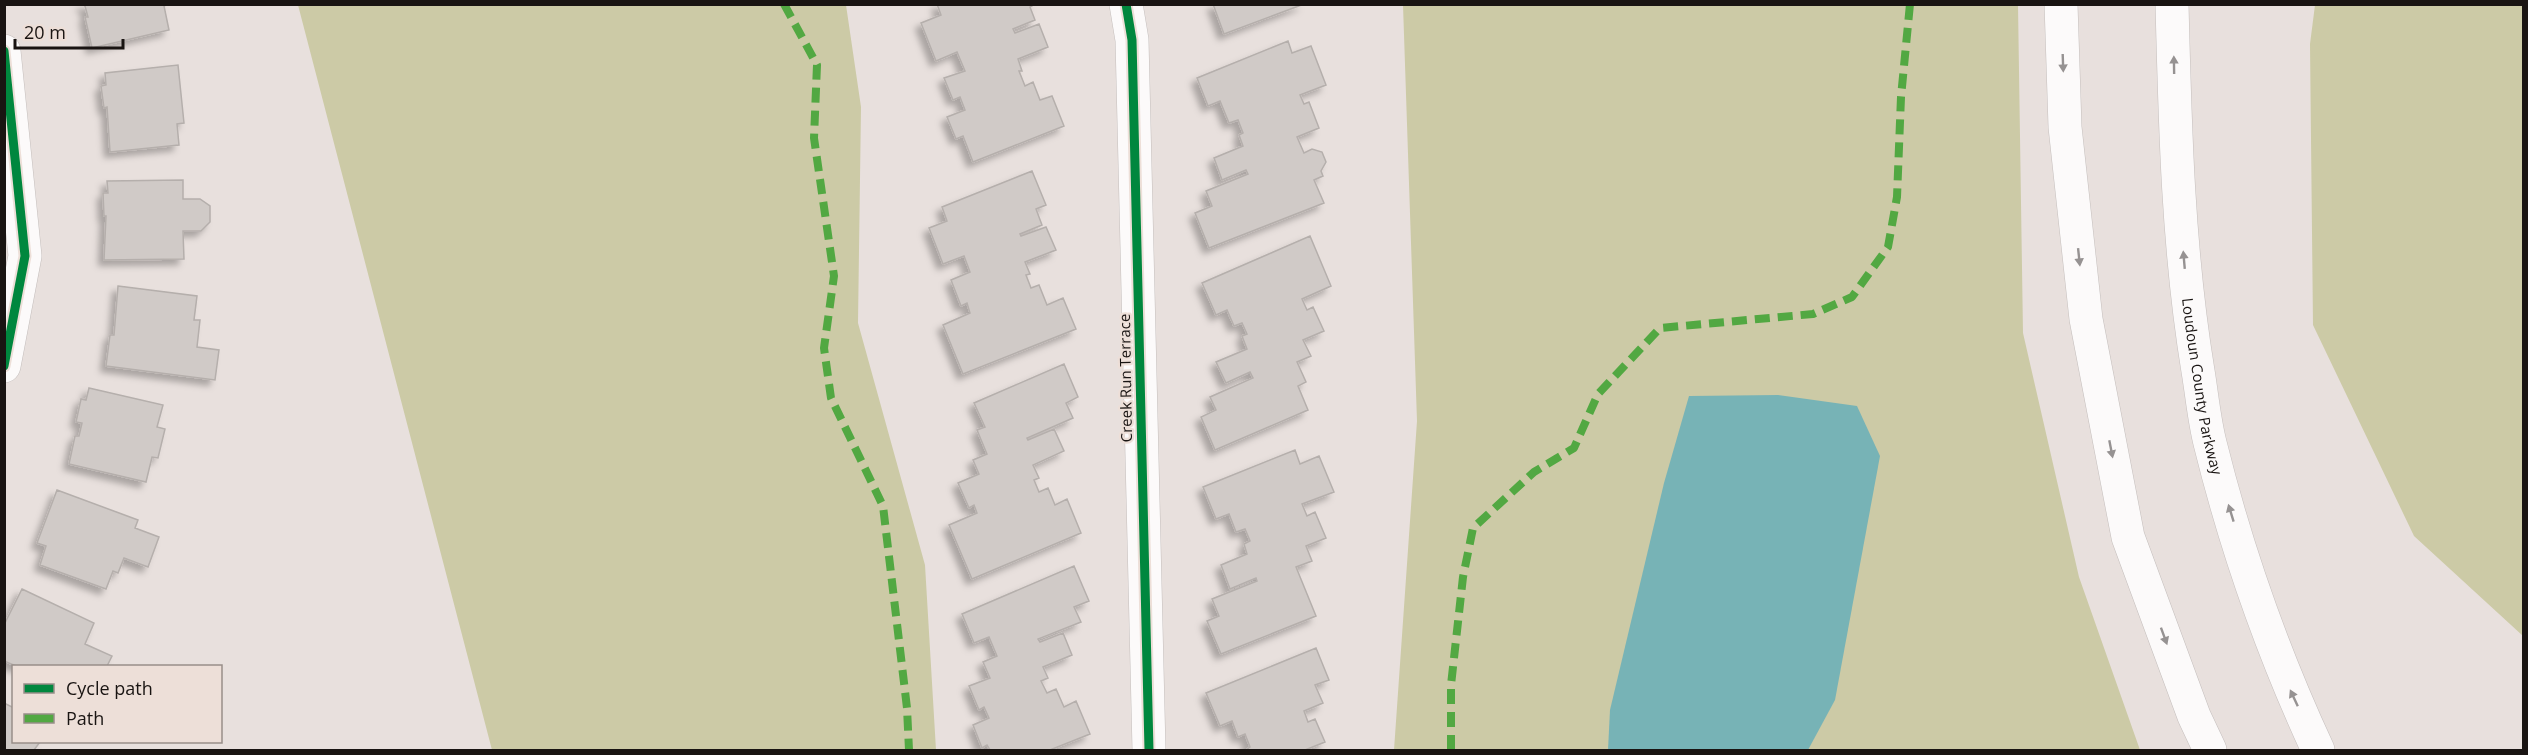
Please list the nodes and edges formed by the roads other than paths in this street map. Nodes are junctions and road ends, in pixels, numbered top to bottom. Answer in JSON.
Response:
{"nodes":[{"id":1,"x":1126,"y":4,"type":"edge"},
{"id":2,"x":2061,"y":4,"type":"edge"},
{"id":3,"x":2172,"y":4,"type":"edge"},
{"id":4,"x":4,"y":51,"type":"edge"},
{"id":5,"x":4,"y":366,"type":"edge"},
{"id":6,"x":1149,"y":750,"type":"edge"},
{"id":7,"x":2210,"y":750,"type":"edge"},
{"id":8,"x":2318,"y":750,"type":"edge"}],
"edges":[{"from":1,"to":6,"type":"main road","name":"Creek Run Terrace"},
{"from":2,"to":7,"type":"main road","one_way":true},
{"from":8,"to":3,"type":"main road","name":"Loudoun County Parkway","one_way":true},
{"from":4,"to":5,"type":"main road"}]}
